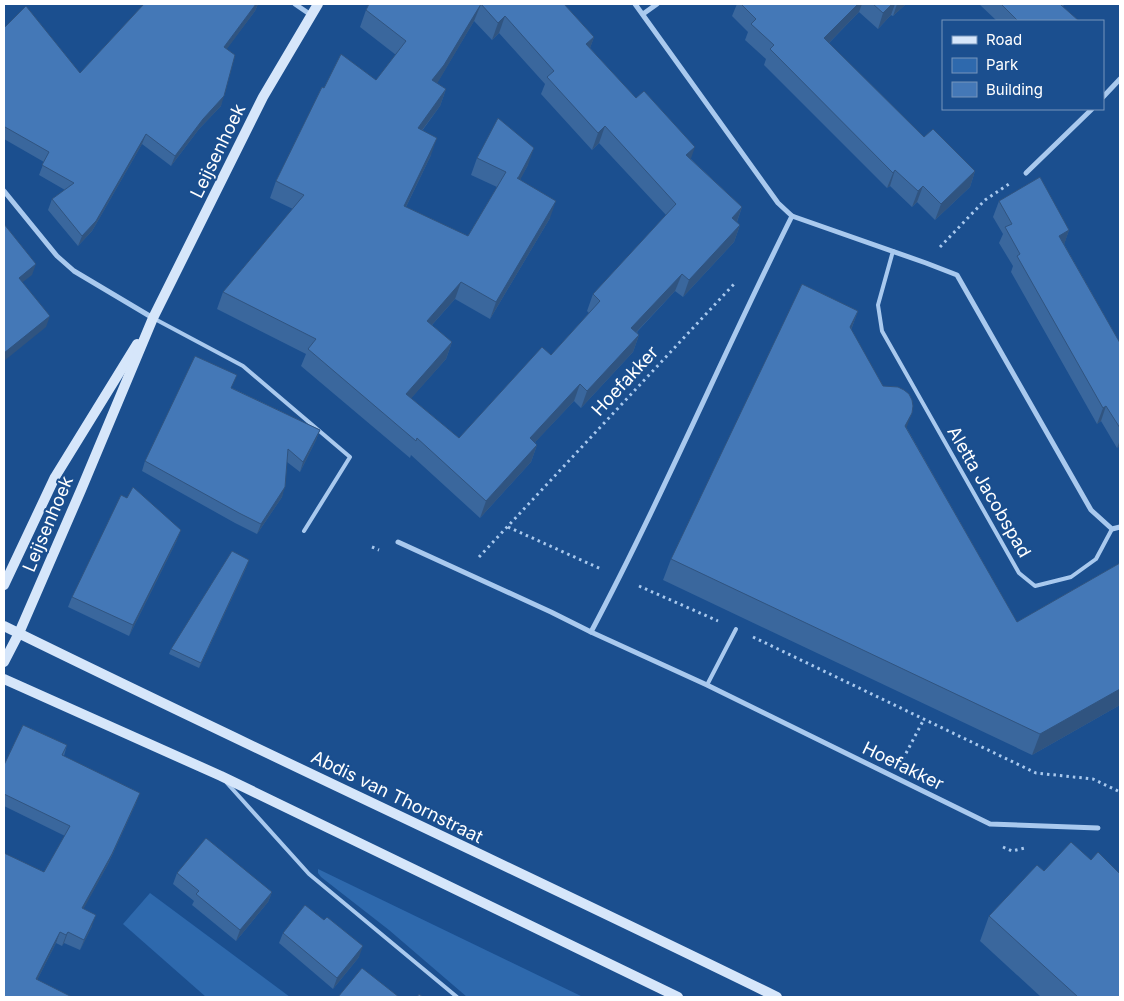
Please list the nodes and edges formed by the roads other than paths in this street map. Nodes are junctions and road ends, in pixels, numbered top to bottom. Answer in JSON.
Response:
{"nodes":[{"id":1,"x":295,"y":4,"type":"edge"},
{"id":2,"x":318,"y":4,"type":"edge"},
{"id":3,"x":635,"y":4,"type":"edge"},
{"id":4,"x":657,"y":4,"type":"edge"},
{"id":5,"x":643,"y":14,"type":"junction"},
{"id":6,"x":311,"y":15,"type":"junction"},
{"id":7,"x":1120,"y":80,"type":"edge"},
{"id":8,"x":1104,"y":96,"type":"edge"},
{"id":9,"x":1091,"y":110,"type":"edge"},
{"id":10,"x":1026,"y":173,"type":"road end"},
{"id":11,"x":4,"y":191,"type":"edge"},
{"id":12,"x":792,"y":216,"type":"junction"},
{"id":13,"x":893,"y":251,"type":"junction"},
{"id":14,"x":154,"y":318,"type":"junction"},
{"id":15,"x":1120,"y":527,"type":"edge"},
{"id":16,"x":1112,"y":529,"type":"junction"},
{"id":17,"x":304,"y":531,"type":"dead end"},
{"id":18,"x":398,"y":542,"type":"dead end"},
{"id":19,"x":4,"y":585,"type":"edge"},
{"id":20,"x":4,"y":626,"type":"edge"},
{"id":21,"x":736,"y":629,"type":"road end"},
{"id":22,"x":591,"y":632,"type":"junction"},
{"id":23,"x":19,"y":633,"type":"junction"},
{"id":24,"x":4,"y":662,"type":"edge"},
{"id":25,"x":4,"y":679,"type":"edge"},
{"id":26,"x":707,"y":686,"type":"junction"},
{"id":27,"x":221,"y":776,"type":"junction"},
{"id":28,"x":1098,"y":828,"type":"dead end"},
{"id":29,"x":672,"y":996,"type":"edge"},
{"id":30,"x":457,"y":997,"type":"edge"},
{"id":31,"x":777,"y":997,"type":"edge"}],
"edges":[{"from":1,"to":6,"type":"street"},
{"from":2,"to":6,"type":"main road","name":"Leijsenhoek"},
{"from":3,"to":5,"type":"street"},
{"from":4,"to":5,"type":"street"},
{"from":5,"to":12,"type":"street"},
{"from":6,"to":14,"type":"main road","name":"Leijsenhoek"},
{"from":7,"to":8,"type":"street"},
{"from":9,"to":10,"type":"street"},
{"from":11,"to":14,"type":"street"},
{"from":12,"to":13,"type":"street"},
{"from":12,"to":22,"type":"street"},
{"from":13,"to":16,"type":"street"},
{"from":13,"to":16,"type":"lane","name":"Aletta Jacobspad"},
{"from":14,"to":17,"type":"lane"},
{"from":14,"to":19,"type":"main road","name":"Leijsenhoek"},
{"from":14,"to":23,"type":"main road","name":"Leijsenhoek"},
{"from":15,"to":16,"type":"street"},
{"from":18,"to":22,"type":"street","name":"Hoefakker"},
{"from":20,"to":23,"type":"main road","name":"Abdis van Thornstraat"},
{"from":21,"to":26,"type":"lane"},
{"from":22,"to":26,"type":"street","name":"Hoefakker"},
{"from":23,"to":24,"type":"main road","name":"Leijsenhoek"},
{"from":23,"to":31,"type":"main road","name":"Abdis van Thornstraat"},
{"from":25,"to":27,"type":"main road"},
{"from":26,"to":28,"type":"street","name":"Hoefakker"},
{"from":27,"to":29,"type":"main road"},
{"from":27,"to":30,"type":"lane"}]}
